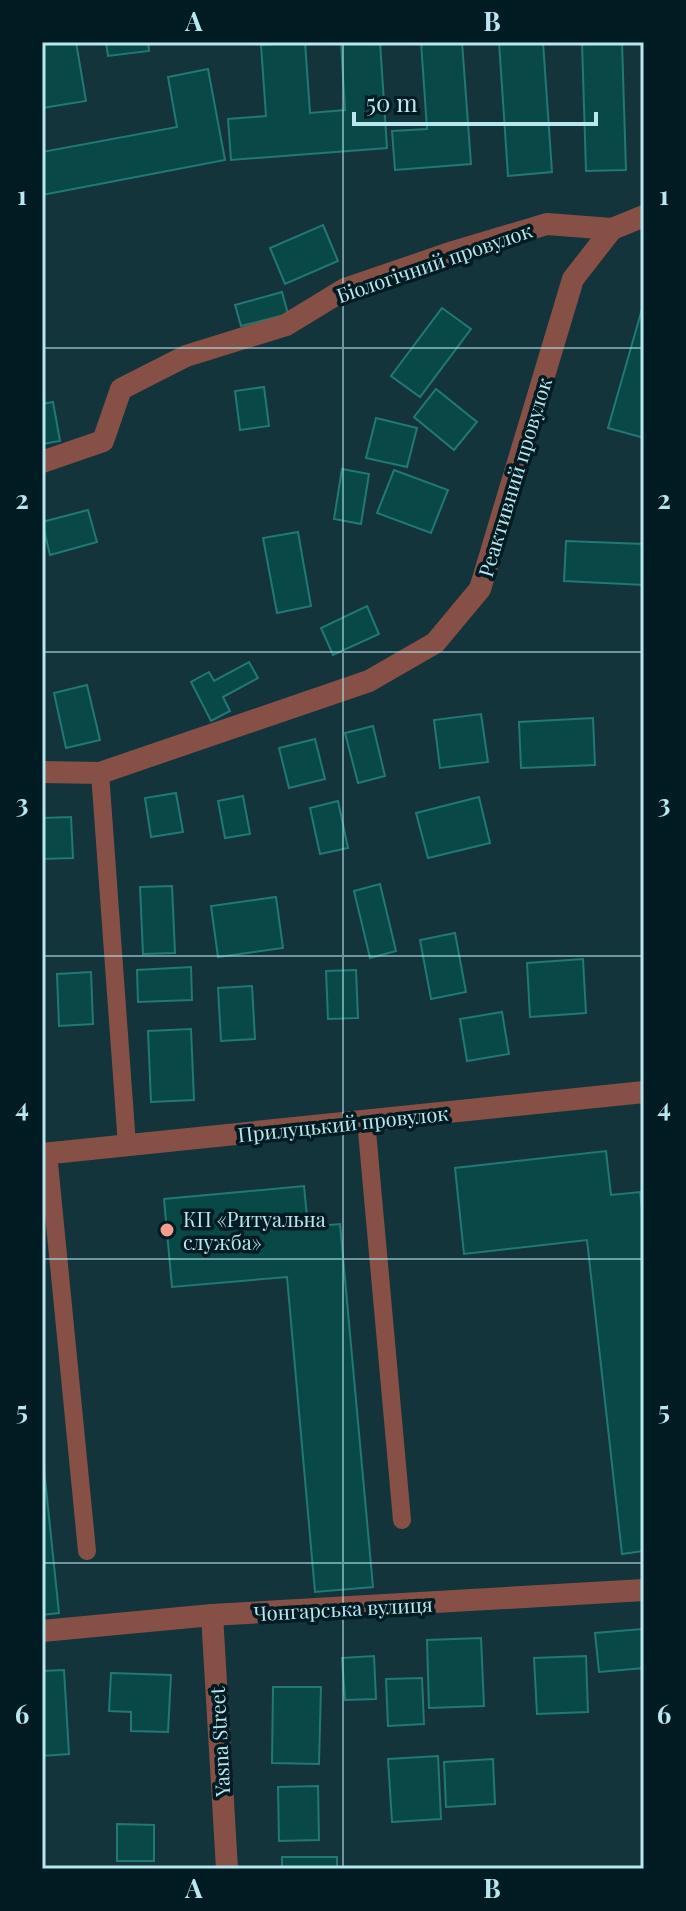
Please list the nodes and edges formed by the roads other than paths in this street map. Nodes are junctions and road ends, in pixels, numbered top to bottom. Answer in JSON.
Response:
{"nodes":[{"id":1,"x":644,"y":216,"type":"edge"},
{"id":2,"x":612,"y":229,"type":"junction"},
{"id":3,"x":42,"y":462,"type":"edge"},
{"id":4,"x":42,"y":772,"type":"edge"},
{"id":5,"x":100,"y":773,"type":"junction"},
{"id":6,"x":644,"y":1092,"type":"edge"},
{"id":7,"x":366,"y":1120,"type":"junction"},
{"id":8,"x":127,"y":1145,"type":"junction"},
{"id":9,"x":45,"y":1153,"type":"edge"},
{"id":10,"x":402,"y":1520,"type":"dead end"},
{"id":11,"x":87,"y":1551,"type":"dead end"},
{"id":12,"x":644,"y":1590,"type":"edge"},
{"id":13,"x":212,"y":1615,"type":"junction"},
{"id":14,"x":42,"y":1631,"type":"edge"},
{"id":15,"x":227,"y":1869,"type":"edge"}],
"edges":[{"from":1,"to":2,"type":"street","name":"Біологічний провулок"},
{"from":2,"to":3,"type":"street","name":"Біологічний провулок"},
{"from":2,"to":5,"type":"street","name":"Реактивний провулок"},
{"from":4,"to":5,"type":"street","name":"Реактивний провулок"},
{"from":5,"to":8,"type":"lane"},
{"from":6,"to":7,"type":"street","name":"Прилуцький провулок"},
{"from":7,"to":8,"type":"street","name":"Прилуцький провулок"},
{"from":7,"to":10,"type":"lane"},
{"from":8,"to":9,"type":"street","name":"Прилуцький провулок"},
{"from":9,"to":11,"type":"lane"},
{"from":12,"to":13,"type":"street","name":"Чонгарська вулиця"},
{"from":13,"to":14,"type":"street","name":"Чонгарська вулиця"},
{"from":13,"to":15,"type":"street","name":"Yasna Street"}]}
